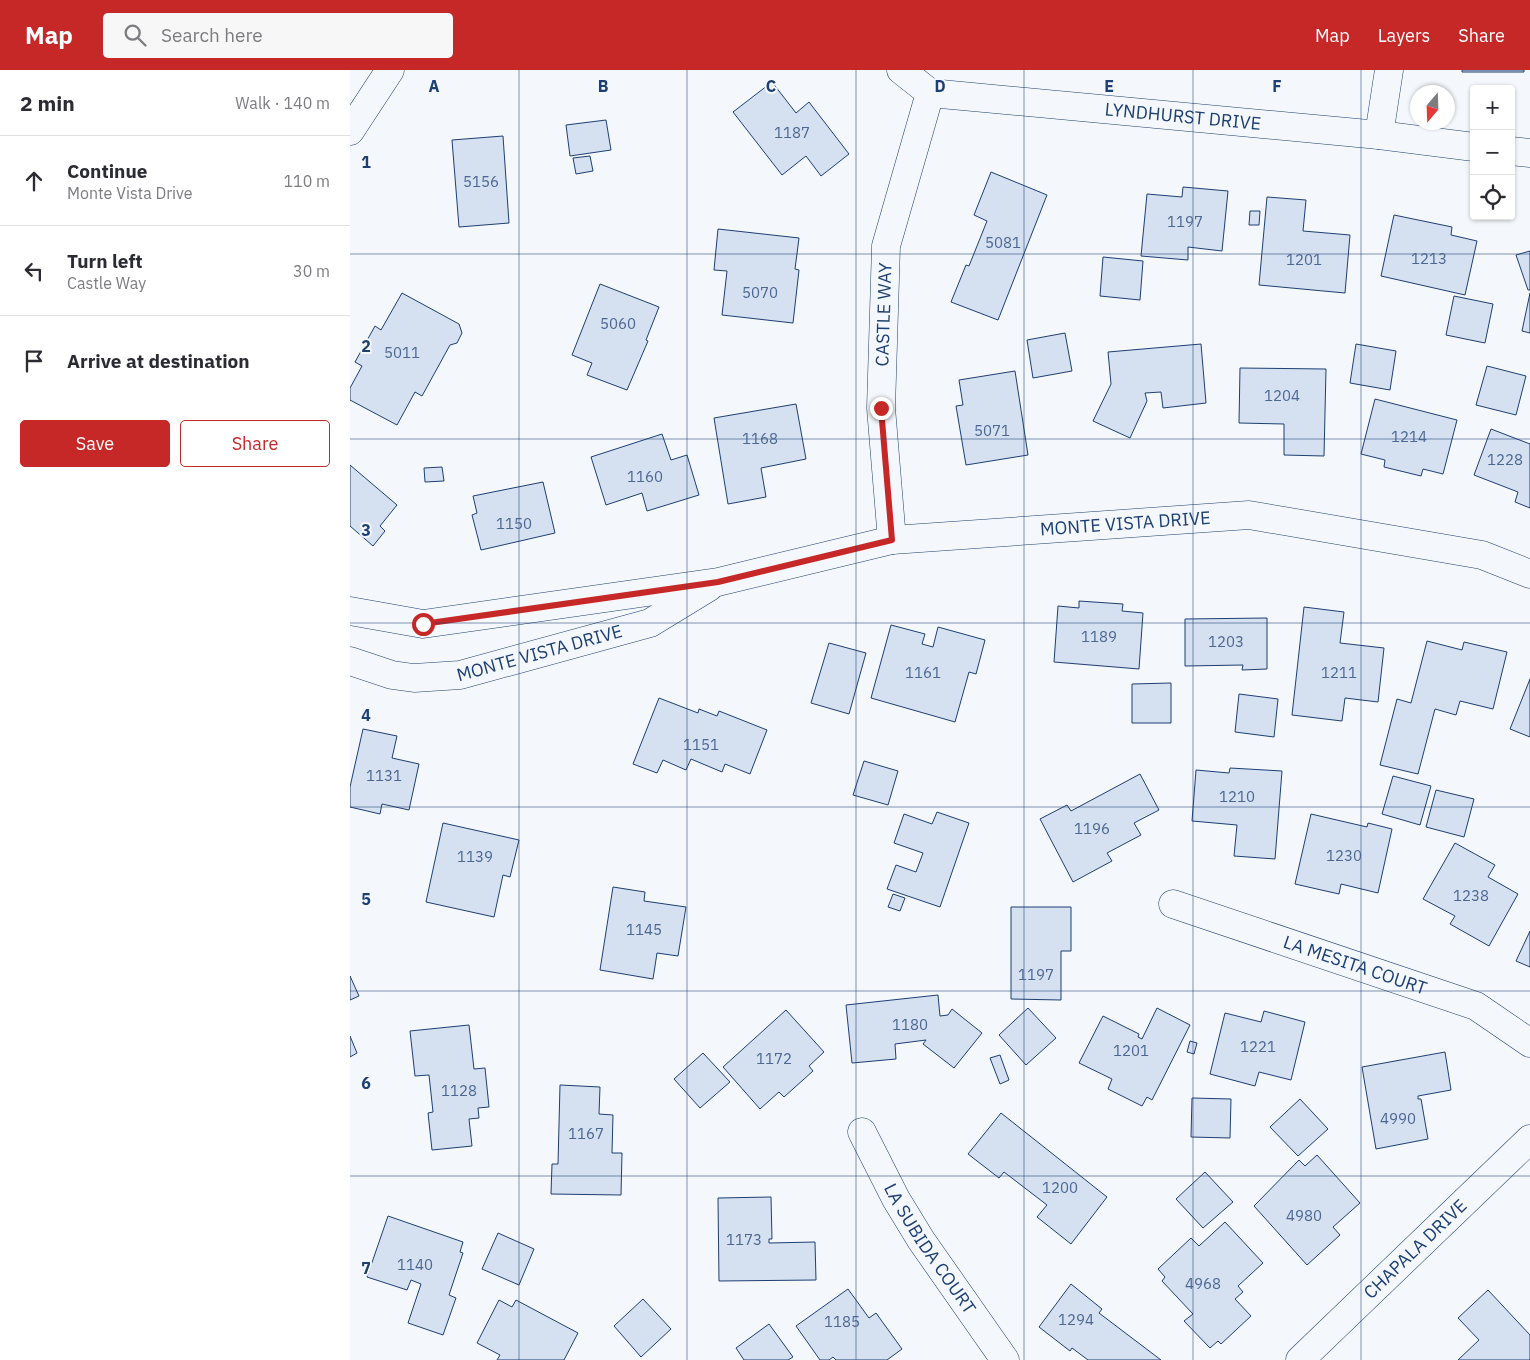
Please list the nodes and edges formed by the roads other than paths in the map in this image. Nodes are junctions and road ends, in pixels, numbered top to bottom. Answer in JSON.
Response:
{"nodes":[{"id":1,"x":390,"y":70,"type":"edge"},
{"id":2,"x":901,"y":70,"type":"edge"},
{"id":3,"x":1388,"y":70,"type":"edge"},
{"id":4,"x":930,"y":94,"type":"junction"},
{"id":5,"x":350,"y":131,"type":"edge"},
{"id":6,"x":1379,"y":135,"type":"junction"},
{"id":7,"x":1470,"y":146,"type":"edge"},
{"id":8,"x":1515,"y":152,"type":"edge"},
{"id":9,"x":1530,"y":154,"type":"edge"},
{"id":10,"x":892,"y":540,"type":"junction"},
{"id":11,"x":1530,"y":574,"type":"edge"},
{"id":12,"x":718,"y":582,"type":"junction"},
{"id":13,"x":350,"y":611,"type":"edge"},
{"id":14,"x":350,"y":660,"type":"edge"},
{"id":15,"x":1173,"y":904,"type":"dead end"},
{"id":16,"x":1530,"y":1043,"type":"edge"},
{"id":17,"x":862,"y":1132,"type":"dead end"},
{"id":18,"x":1530,"y":1139,"type":"edge"},
{"id":19,"x":1005,"y":1360,"type":"edge"},
{"id":20,"x":1300,"y":1360,"type":"edge"}],
"edges":[{"from":1,"to":5,"type":"street"},
{"from":2,"to":4,"type":"street"},
{"from":3,"to":6,"type":"street"},
{"from":4,"to":6,"type":"street","name":"LYNDHURST DRIVE"},
{"from":4,"to":10,"type":"street","name":"CASTLE WAY"},
{"from":6,"to":7,"type":"street","name":"LYNDHURST DRIVE"},
{"from":8,"to":9,"type":"street"},
{"from":10,"to":11,"type":"street","name":"MONTE VISTA DRIVE"},
{"from":10,"to":12,"type":"street","name":"MONTE VISTA DRIVE"},
{"from":12,"to":13,"type":"street","name":"MONTE VISTA DRIVE"},
{"from":12,"to":14,"type":"street","name":"MONTE VISTA DRIVE"},
{"from":15,"to":16,"type":"street","name":"LA MESITA COURT"},
{"from":17,"to":19,"type":"street","name":"LA SUBIDA COURT"},
{"from":18,"to":20,"type":"street","name":"CHAPALA DRIVE"}]}
